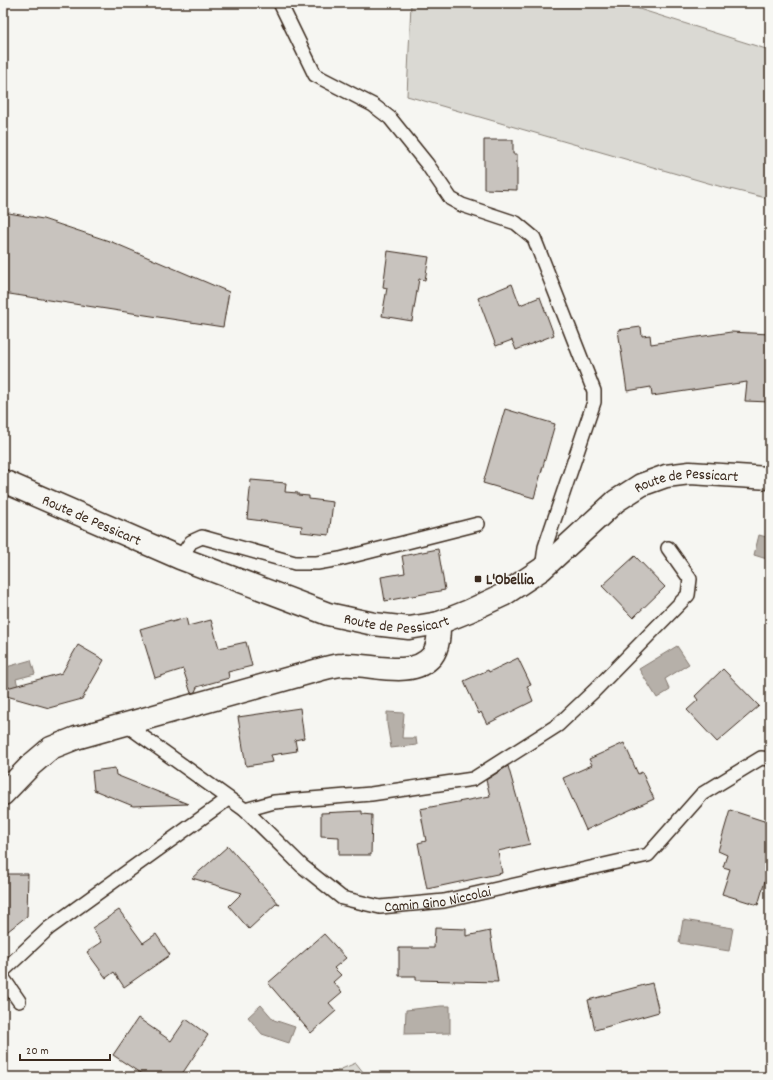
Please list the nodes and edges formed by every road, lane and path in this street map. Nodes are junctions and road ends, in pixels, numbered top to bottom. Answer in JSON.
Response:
{"nodes":[{"id":1,"x":280,"y":3,"type":"edge"},
{"id":2,"x":770,"y":478,"type":"edge"},
{"id":3,"x":3,"y":481,"type":"edge"},
{"id":4,"x":478,"y":524,"type":"dead end"},
{"id":5,"x":668,"y":548,"type":"dead end"},
{"id":6,"x":180,"y":558,"type":"junction"},
{"id":7,"x":542,"y":569,"type":"junction"},
{"id":8,"x":439,"y":623,"type":"junction"},
{"id":9,"x":125,"y":724,"type":"junction"},
{"id":10,"x":770,"y":759,"type":"edge"},
{"id":11,"x":3,"y":794,"type":"edge"},
{"id":12,"x":228,"y":799,"type":"junction"},
{"id":13,"x":245,"y":810,"type":"junction"},
{"id":14,"x":3,"y":971,"type":"edge"},
{"id":15,"x":3,"y":978,"type":"edge"},
{"id":16,"x":19,"y":1001,"type":"dead end"}],
"edges":[{"from":1,"to":7,"type":"lane"},
{"from":2,"to":7,"type":"street","name":"Route de Pessicart"},
{"from":3,"to":6,"type":"street","name":"Route de Pessicart"},
{"from":4,"to":6,"type":"lane"},
{"from":5,"to":13,"type":"lane"},
{"from":6,"to":8,"type":"street","name":"Route de Pessicart"},
{"from":7,"to":8,"type":"street","name":"Route de Pessicart"},
{"from":8,"to":9,"type":"street"},
{"from":9,"to":11,"type":"street"},
{"from":9,"to":12,"type":"lane","name":"Camin Gino Niccolai"},
{"from":10,"to":13,"type":"lane","name":"Camin Gino Niccolai"},
{"from":12,"to":13,"type":"lane","name":"Camin Gino Niccolai"},
{"from":12,"to":14,"type":"lane"},
{"from":15,"to":16,"type":"lane"}]}
